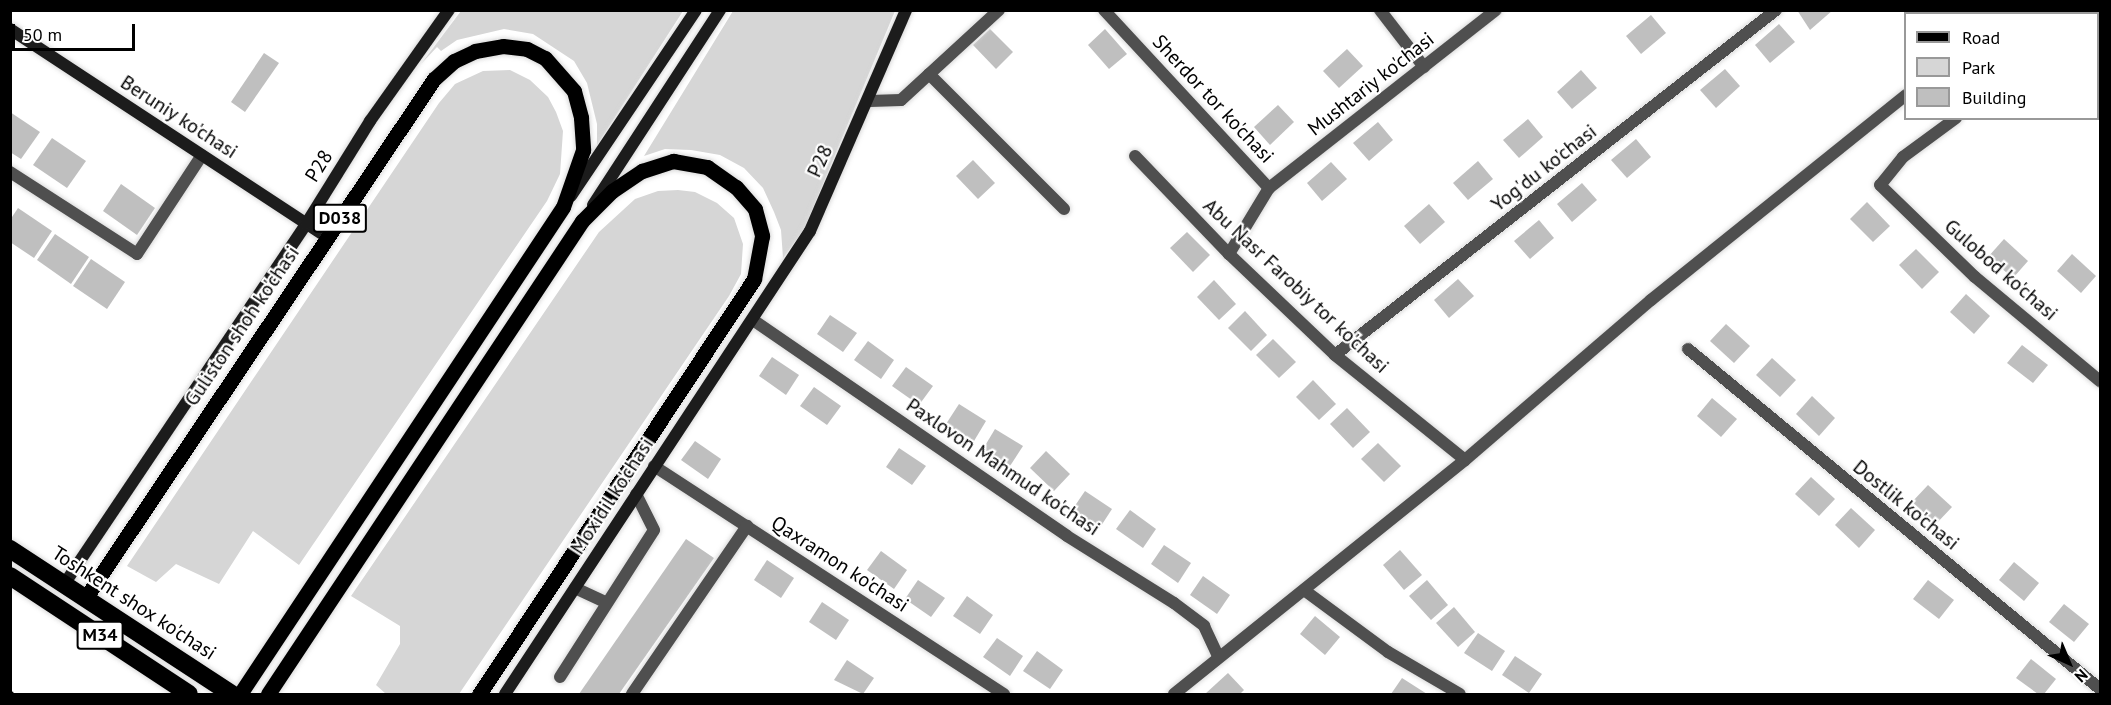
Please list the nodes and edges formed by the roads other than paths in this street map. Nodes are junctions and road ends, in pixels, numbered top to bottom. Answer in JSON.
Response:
{"nodes":[{"id":1,"x":449,"y":10,"type":"edge"},
{"id":2,"x":696,"y":10,"type":"edge"},
{"id":3,"x":720,"y":10,"type":"edge"},
{"id":4,"x":906,"y":10,"type":"edge"},
{"id":5,"x":999,"y":10,"type":"edge"},
{"id":6,"x":1104,"y":10,"type":"edge"},
{"id":7,"x":1380,"y":10,"type":"edge"},
{"id":8,"x":1496,"y":10,"type":"edge"},
{"id":9,"x":1776,"y":10,"type":"edge"},
{"id":10,"x":10,"y":29,"type":"edge"},
{"id":11,"x":1424,"y":67,"type":"junction"},
{"id":12,"x":929,"y":74,"type":"junction"},
{"id":13,"x":1904,"y":96,"type":"edge"},
{"id":14,"x":870,"y":101,"type":"junction"},
{"id":15,"x":1953,"y":120,"type":"edge"},
{"id":16,"x":202,"y":155,"type":"junction"},
{"id":17,"x":1135,"y":156,"type":"dead end"},
{"id":18,"x":10,"y":172,"type":"edge"},
{"id":19,"x":1269,"y":188,"type":"junction"},
{"id":20,"x":563,"y":207,"type":"junction"},
{"id":21,"x":1064,"y":209,"type":"dead end"},
{"id":22,"x":582,"y":221,"type":"junction"},
{"id":23,"x":306,"y":224,"type":"junction"},
{"id":24,"x":327,"y":237,"type":"junction"},
{"id":25,"x":1229,"y":254,"type":"junction"},
{"id":26,"x":753,"y":320,"type":"junction"},
{"id":27,"x":1688,"y":349,"type":"dead end"},
{"id":28,"x":1335,"y":355,"type":"junction"},
{"id":29,"x":2100,"y":381,"type":"edge"},
{"id":30,"x":1465,"y":460,"type":"junction"},
{"id":31,"x":654,"y":466,"type":"junction"},
{"id":32,"x":636,"y":495,"type":"junction"},
{"id":33,"x":747,"y":526,"type":"junction"},
{"id":34,"x":10,"y":549,"type":"edge"},
{"id":35,"x":10,"y":576,"type":"edge"},
{"id":36,"x":65,"y":583,"type":"junction"},
{"id":37,"x":575,"y":588,"type":"junction"},
{"id":38,"x":1304,"y":590,"type":"junction"},
{"id":39,"x":86,"y":597,"type":"junction"},
{"id":40,"x":607,"y":603,"type":"junction"},
{"id":41,"x":1218,"y":656,"type":"junction"},
{"id":42,"x":560,"y":677,"type":"dead end"},
{"id":43,"x":2100,"y":689,"type":"edge"},
{"id":44,"x":189,"y":694,"type":"edge"},
{"id":45,"x":232,"y":694,"type":"edge"},
{"id":46,"x":240,"y":694,"type":"edge"},
{"id":47,"x":268,"y":694,"type":"edge"},
{"id":48,"x":480,"y":694,"type":"edge"},
{"id":49,"x":505,"y":694,"type":"edge"},
{"id":50,"x":632,"y":694,"type":"edge"},
{"id":51,"x":1004,"y":694,"type":"edge"},
{"id":52,"x":1174,"y":694,"type":"edge"},
{"id":53,"x":1460,"y":694,"type":"edge"}],
"edges":[{"from":1,"to":23,"type":"main road","name":"Р28","number":"D038"},
{"from":2,"to":20,"type":"main road","name":"Guliston shoh ko'chasi","number":"D038"},
{"from":3,"to":22,"type":"main road"},
{"from":4,"to":14,"type":"main road","name":"Р28"},
{"from":5,"to":12,"type":"street"},
{"from":6,"to":19,"type":"street","name":"Sherdor tor ko'chasi"},
{"from":7,"to":11,"type":"street"},
{"from":8,"to":11,"type":"street","name":"Mushtariy ko'chasi"},
{"from":9,"to":28,"type":"street","name":"Yog'du ko'chasi"},
{"from":10,"to":16,"type":"main road","name":"Beruniy ko'chasi"},
{"from":11,"to":19,"type":"street","name":"Mushtariy ko'chasi"},
{"from":12,"to":14,"type":"street"},
{"from":12,"to":21,"type":"street"},
{"from":13,"to":30,"type":"street"},
{"from":14,"to":26,"type":"main road","name":"Р28"},
{"from":15,"to":29,"type":"street","name":"Gulobod ko'chasi"},
{"from":16,"to":18,"type":"street"},
{"from":16,"to":23,"type":"main road","name":"Beruniy ko'chasi"},
{"from":17,"to":25,"type":"street","name":"Abu Nasr Farobiy tor ko'chasi"},
{"from":19,"to":25,"type":"street"},
{"from":20,"to":24,"type":"main road","name":"Guliston shoh ko'chasi","number":"D038"},
{"from":20,"to":46,"type":"main road","name":"Guliston shoh ko'chasi","number":"D038"},
{"from":22,"to":47,"type":"main road"},
{"from":22,"to":48,"type":"main road"},
{"from":23,"to":24,"type":"main road","name":"Beruniy ko'chasi"},
{"from":23,"to":36,"type":"main road","name":"Р28","number":"D038"},
{"from":24,"to":39,"type":"main road","name":"Guliston shoh ko'chasi","number":"D038"},
{"from":25,"to":28,"type":"street","name":"Abu Nasr Farobiy tor ko'chasi"},
{"from":26,"to":31,"type":"main road","name":"Moxidil ko'chasi"},
{"from":26,"to":41,"type":"street","name":"Paxlovon Mahmud ko'chasi"},
{"from":27,"to":43,"type":"street","name":"Dostlik ko'chasi"},
{"from":28,"to":30,"type":"street","name":"Abu Nasr Farobiy tor ko'chasi"},
{"from":30,"to":38,"type":"street"},
{"from":31,"to":32,"type":"main road","name":"Moxidil ko'chasi"},
{"from":31,"to":33,"type":"street","name":"Qaxramon ko'chasi"},
{"from":32,"to":37,"type":"main road","name":"Moxidil ko'chasi"},
{"from":32,"to":40,"type":"street"},
{"from":33,"to":50,"type":"street"},
{"from":33,"to":51,"type":"street","name":"Qaxramon ko'chasi"},
{"from":34,"to":36,"type":"highway","name":"Toshkent shox ko'chasi","number":"M34"},
{"from":35,"to":44,"type":"highway","number":"M34"},
{"from":36,"to":39,"type":"highway","name":"Toshkent shox ko'chasi","number":"M34"},
{"from":37,"to":40,"type":"street"},
{"from":37,"to":49,"type":"main road","name":"Moxidil ko'chasi"},
{"from":38,"to":41,"type":"street"},
{"from":38,"to":53,"type":"street"},
{"from":39,"to":45,"type":"highway","name":"Toshkent shox ko'chasi","number":"M34"},
{"from":40,"to":42,"type":"street"},
{"from":41,"to":52,"type":"street"}]}
